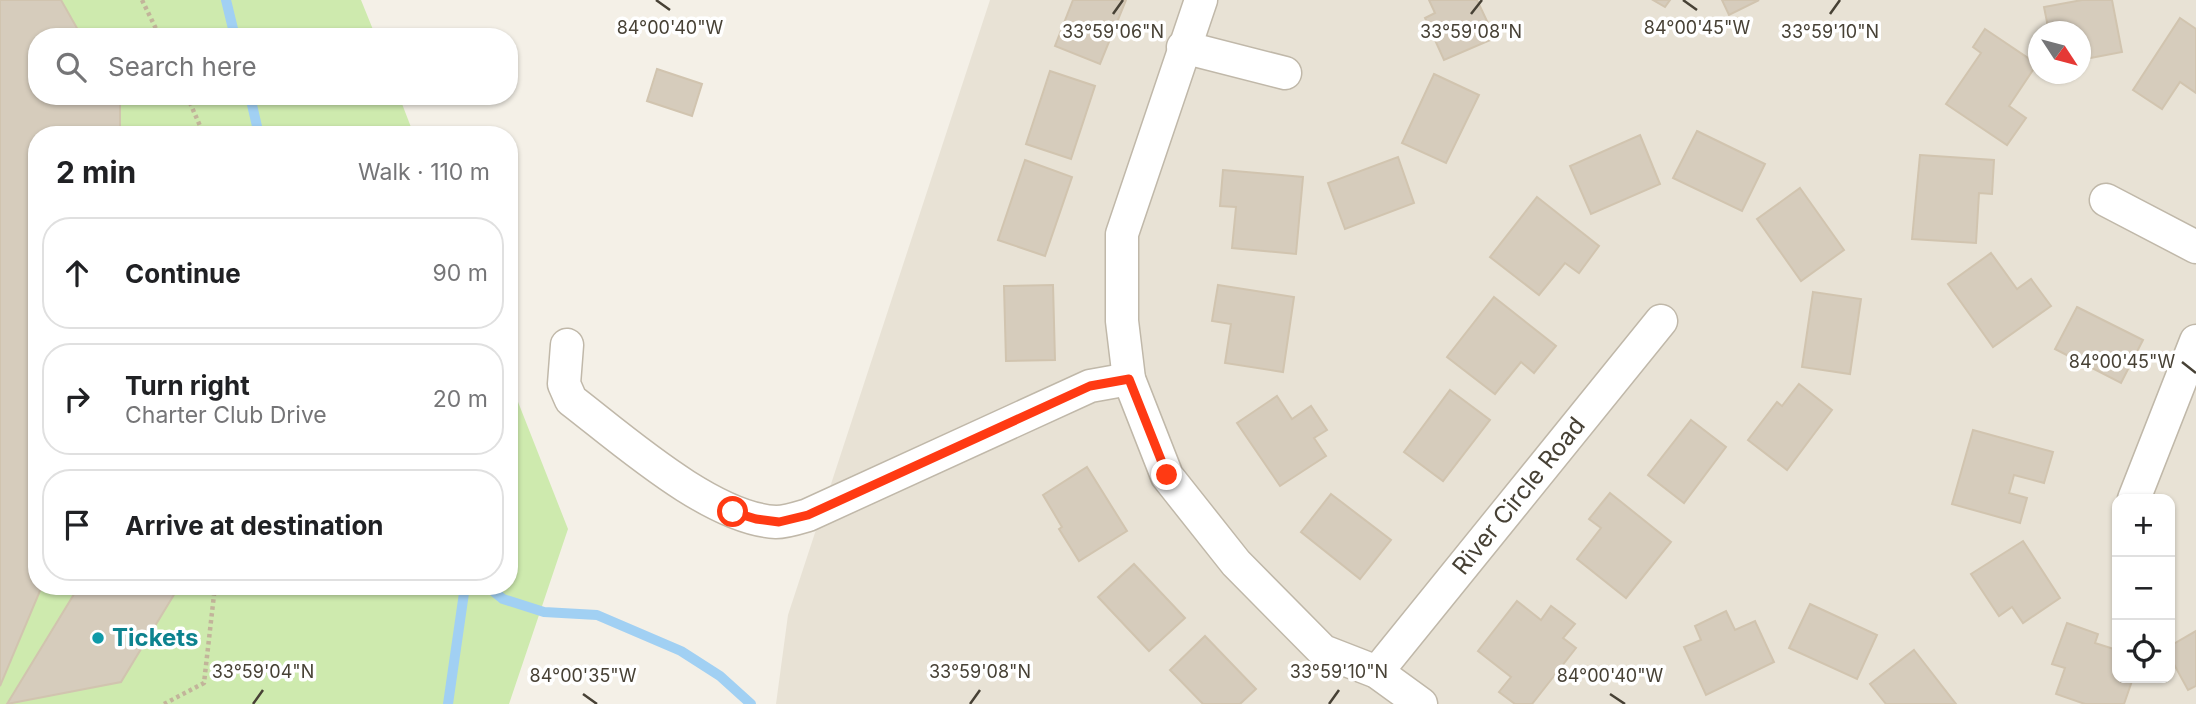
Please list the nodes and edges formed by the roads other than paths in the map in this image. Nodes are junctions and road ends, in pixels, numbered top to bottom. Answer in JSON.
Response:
{"nodes":[{"id":1,"x":1201,"y":0,"type":"edge"},
{"id":2,"x":1183,"y":47,"type":"junction"},
{"id":3,"x":1284,"y":73,"type":"dead end"},
{"id":4,"x":2106,"y":200,"type":"dead end"},
{"id":5,"x":2196,"y":247,"type":"edge"},
{"id":6,"x":1661,"y":321,"type":"dead end"},
{"id":7,"x":2196,"y":341,"type":"edge"},
{"id":8,"x":567,"y":345,"type":"dead end"},
{"id":9,"x":1129,"y":379,"type":"junction"},
{"id":10,"x":2136,"y":494,"type":"edge"},
{"id":11,"x":1377,"y":671,"type":"junction"},
{"id":12,"x":1421,"y":704,"type":"edge"}],
"edges":[{"from":1,"to":2,"type":"street"},
{"from":2,"to":3,"type":"street"},
{"from":2,"to":9,"type":"street"},
{"from":4,"to":5,"type":"street"},
{"from":6,"to":11,"type":"street","name":"River Circle Road"},
{"from":7,"to":10,"type":"street"},
{"from":8,"to":9,"type":"street"},
{"from":9,"to":11,"type":"street"},
{"from":11,"to":12,"type":"street"}]}
